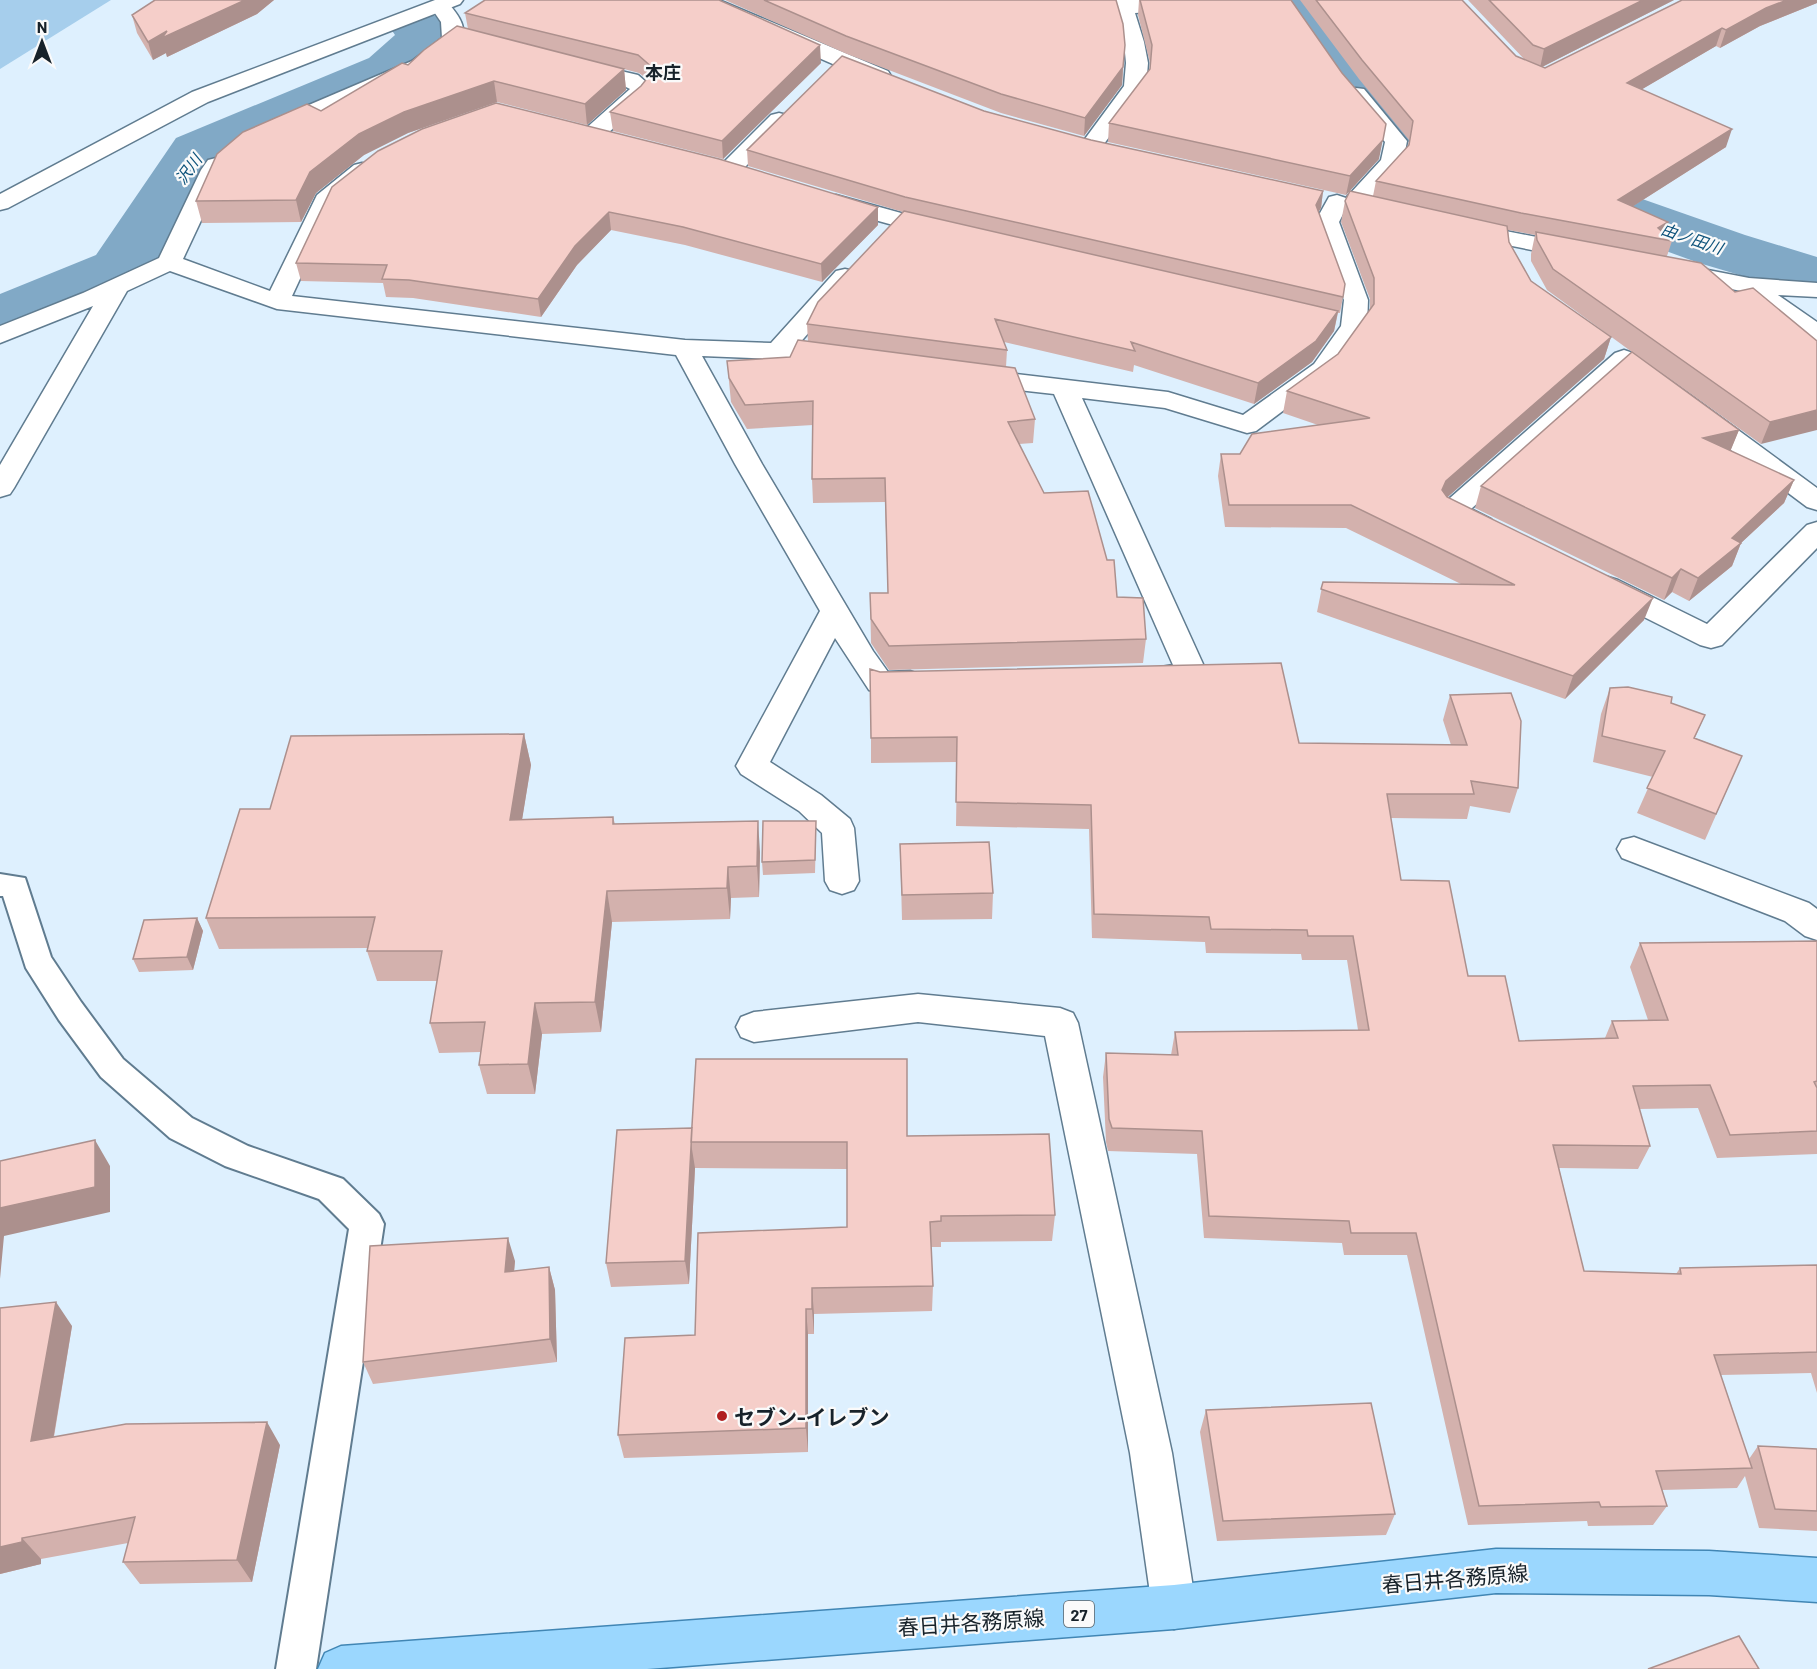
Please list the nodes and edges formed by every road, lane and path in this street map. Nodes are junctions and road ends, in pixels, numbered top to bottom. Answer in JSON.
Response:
{"nodes":[{"id":1,"x":703,"y":0,"type":"edge"},
{"id":2,"x":1046,"y":0,"type":"edge"},
{"id":3,"x":446,"y":3,"type":"edge"},
{"id":4,"x":1123,"y":3,"type":"edge"},
{"id":5,"x":1208,"y":3,"type":"edge"},
{"id":6,"x":452,"y":36,"type":"junction"},
{"id":7,"x":475,"y":41,"type":"edge"},
{"id":8,"x":839,"y":60,"type":"junction"},
{"id":9,"x":564,"y":64,"type":"edge"},
{"id":10,"x":1342,"y":76,"type":"edge"},
{"id":11,"x":822,"y":77,"type":"edge"},
{"id":12,"x":904,"y":86,"type":"edge"},
{"id":13,"x":797,"y":102,"type":"edge"},
{"id":14,"x":255,"y":137,"type":"edge"},
{"id":15,"x":615,"y":141,"type":"edge"},
{"id":16,"x":1113,"y":152,"type":"edge"},
{"id":17,"x":229,"y":153,"type":"edge"},
{"id":18,"x":382,"y":158,"type":"edge"},
{"id":19,"x":706,"y":164,"type":"edge"},
{"id":20,"x":729,"y":170,"type":"junction"},
{"id":21,"x":752,"y":177,"type":"edge"},
{"id":22,"x":819,"y":197,"type":"edge"},
{"id":23,"x":1335,"y":202,"type":"junction"},
{"id":24,"x":0,"y":203,"type":"edge"},
{"id":25,"x":1376,"y":210,"type":"edge"},
{"id":26,"x":1446,"y":225,"type":"edge"},
{"id":27,"x":957,"y":235,"type":"edge"},
{"id":28,"x":1597,"y":256,"type":"edge"},
{"id":29,"x":861,"y":260,"type":"edge"},
{"id":30,"x":169,"y":262,"type":"junction"},
{"id":31,"x":1655,"y":267,"type":"edge"},
{"id":32,"x":118,"y":285,"type":"junction"},
{"id":33,"x":1749,"y":285,"type":"junction"},
{"id":34,"x":1817,"y":290,"type":"edge"},
{"id":35,"x":277,"y":302,"type":"junction"},
{"id":36,"x":1817,"y":334,"type":"edge"},
{"id":37,"x":0,"y":335,"type":"edge"},
{"id":38,"x":685,"y":348,"type":"junction"},
{"id":39,"x":778,"y":351,"type":"junction"},
{"id":40,"x":858,"y":362,"type":"edge"},
{"id":41,"x":950,"y":374,"type":"edge"},
{"id":42,"x":1065,"y":389,"type":"junction"},
{"id":43,"x":0,"y":488,"type":"edge"},
{"id":44,"x":1817,"y":501,"type":"edge"},
{"id":45,"x":1817,"y":531,"type":"edge"},
{"id":46,"x":1504,"y":537,"type":"edge"},
{"id":47,"x":1587,"y":577,"type":"edge"},
{"id":48,"x":835,"y":610,"type":"junction"},
{"id":49,"x":1135,"y":676,"type":"edge"},
{"id":50,"x":938,"y":682,"type":"edge"},
{"id":51,"x":1634,"y":849,"type":"dead end"},
{"id":52,"x":842,"y":880,"type":"dead end"},
{"id":53,"x":0,"y":885,"type":"edge"},
{"id":54,"x":1817,"y":927,"type":"edge"},
{"id":55,"x":754,"y":1027,"type":"dead end"},
{"id":56,"x":1817,"y":1580,"type":"edge"},
{"id":57,"x":1174,"y":1607,"type":"junction"},
{"id":58,"x":296,"y":1669,"type":"edge"},
{"id":59,"x":341,"y":1669,"type":"edge"}],
"edges":[{"from":1,"to":8,"type":"street"},
{"from":2,"to":4,"type":"street"},
{"from":3,"to":6,"type":"street"},
{"from":3,"to":24,"type":"street"},
{"from":4,"to":5,"type":"street"},
{"from":4,"to":16,"type":"street"},
{"from":6,"to":7,"type":"street"},
{"from":6,"to":14,"type":"street"},
{"from":8,"to":11,"type":"street"},
{"from":8,"to":12,"type":"street"},
{"from":9,"to":15,"type":"street"},
{"from":10,"to":23,"type":"street"},
{"from":13,"to":20,"type":"street"},
{"from":17,"to":30,"type":"street"},
{"from":18,"to":35,"type":"street"},
{"from":19,"to":20,"type":"street"},
{"from":20,"to":21,"type":"street"},
{"from":22,"to":27,"type":"street"},
{"from":23,"to":25,"type":"street"},
{"from":23,"to":42,"type":"street"},
{"from":26,"to":28,"type":"street"},
{"from":29,"to":39,"type":"street"},
{"from":30,"to":32,"type":"street"},
{"from":30,"to":35,"type":"street"},
{"from":31,"to":33,"type":"street"},
{"from":32,"to":37,"type":"street"},
{"from":32,"to":43,"type":"street"},
{"from":33,"to":34,"type":"street"},
{"from":33,"to":36,"type":"street"},
{"from":35,"to":38,"type":"street"},
{"from":38,"to":39,"type":"street"},
{"from":38,"to":48,"type":"street"},
{"from":39,"to":40,"type":"street"},
{"from":41,"to":42,"type":"street"},
{"from":42,"to":49,"type":"street"},
{"from":44,"to":46,"type":"street"},
{"from":45,"to":47,"type":"street"},
{"from":48,"to":50,"type":"street"},
{"from":48,"to":52,"type":"street"},
{"from":51,"to":54,"type":"street"},
{"from":53,"to":58,"type":"lane"},
{"from":55,"to":57,"type":"street"},
{"from":56,"to":57,"type":"main road","name":"春日井各務原線","number":"27"},
{"from":57,"to":59,"type":"main road","name":"春日井各務原線","number":"27"}]}
